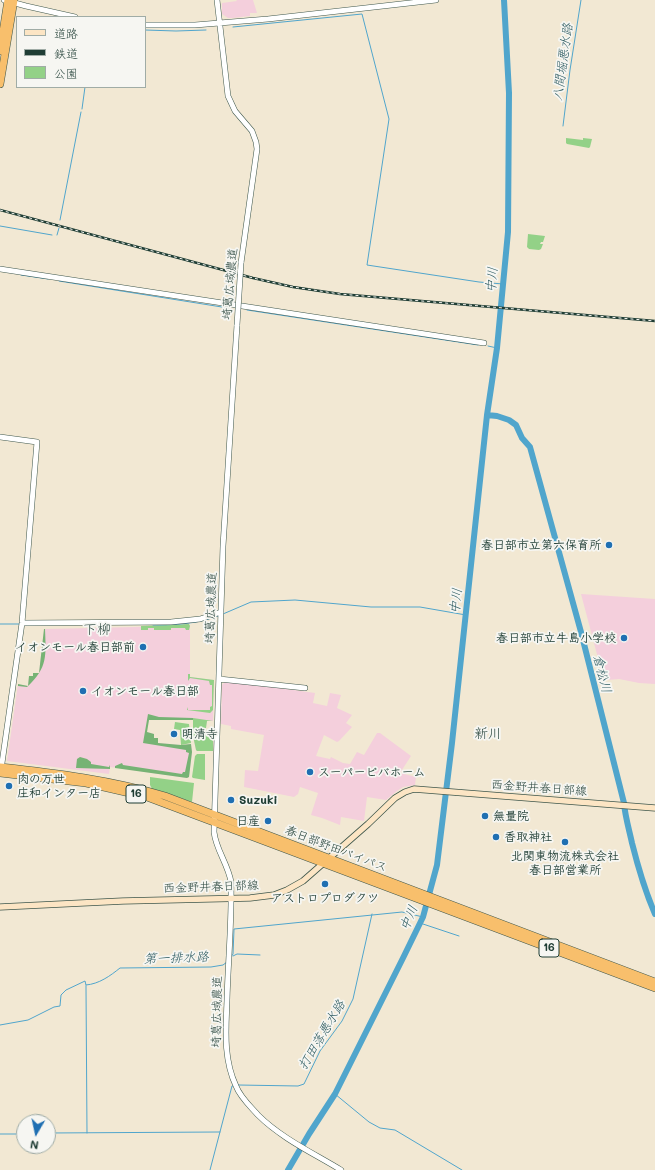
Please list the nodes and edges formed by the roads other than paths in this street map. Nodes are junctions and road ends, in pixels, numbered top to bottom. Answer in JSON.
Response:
{"nodes":[{"id":1,"x":217,"y":0,"type":"edge"},
{"id":2,"x":436,"y":0,"type":"edge"},
{"id":3,"x":10,"y":1,"type":"edge"},
{"id":4,"x":71,"y":16,"type":"edge"},
{"id":5,"x":219,"y":23,"type":"junction"},
{"id":6,"x":146,"y":25,"type":"edge"},
{"id":7,"x":0,"y":51,"type":"edge"},
{"id":8,"x":0,"y":84,"type":"edge"},
{"id":9,"x":0,"y":269,"type":"edge"},
{"id":10,"x":484,"y":343,"type":"dead end"},
{"id":11,"x":0,"y":437,"type":"edge"},
{"id":12,"x":221,"y":612,"type":"junction"},
{"id":13,"x":22,"y":623,"type":"junction"},
{"id":14,"x":219,"y":679,"type":"junction"},
{"id":15,"x":305,"y":688,"type":"dead end"},
{"id":16,"x":1,"y":770,"type":"edge"},
{"id":17,"x":655,"y":808,"type":"edge"},
{"id":18,"x":215,"y":818,"type":"junction"},
{"id":19,"x":328,"y":861,"type":"junction"},
{"id":20,"x":231,"y":898,"type":"junction"},
{"id":21,"x":445,"y":905,"type":"junction"},
{"id":22,"x":0,"y":907,"type":"edge"},
{"id":23,"x":655,"y":982,"type":"edge"},
{"id":24,"x":655,"y":988,"type":"edge"},
{"id":25,"x":341,"y":1170,"type":"edge"}],
"edges":[{"from":1,"to":5,"type":"street","name":"埼葛広域農道"},
{"from":2,"to":5,"type":"street"},
{"from":3,"to":4,"type":"street"},
{"from":3,"to":7,"type":"highway"},
{"from":3,"to":8,"type":"highway"},
{"from":5,"to":6,"type":"street"},
{"from":5,"to":12,"type":"street","name":"埼葛広域農道","bridge":true},
{"from":9,"to":10,"type":"street"},
{"from":11,"to":13,"type":"street"},
{"from":12,"to":13,"type":"street"},
{"from":12,"to":14,"type":"street","name":"埼葛広域農道"},
{"from":13,"to":16,"type":"street"},
{"from":14,"to":15,"type":"street"},
{"from":14,"to":18,"type":"street","name":"埼葛広域農道"},
{"from":16,"to":18,"type":"highway","name":"春日部野田バイパス","number":"16"},
{"from":17,"to":19,"type":"main road","name":"西金野井春日部線"},
{"from":18,"to":19,"type":"highway","name":"春日部野田バイパス","number":"16"},
{"from":18,"to":20,"type":"street","name":"埼葛広域農道"},
{"from":19,"to":20,"type":"main road","name":"西金野井春日部線"},
{"from":19,"to":21,"type":"highway","name":"春日部野田バイパス","number":"16"},
{"from":20,"to":22,"type":"main road","name":"西金野井春日部線"},
{"from":20,"to":25,"type":"street","name":"埼葛広域農道"},
{"from":21,"to":23,"type":"highway","name":"春日部野田バイパス","number":"16"},
{"from":21,"to":24,"type":"highway","name":"春日部野田バイパス","number":"16"}]}
